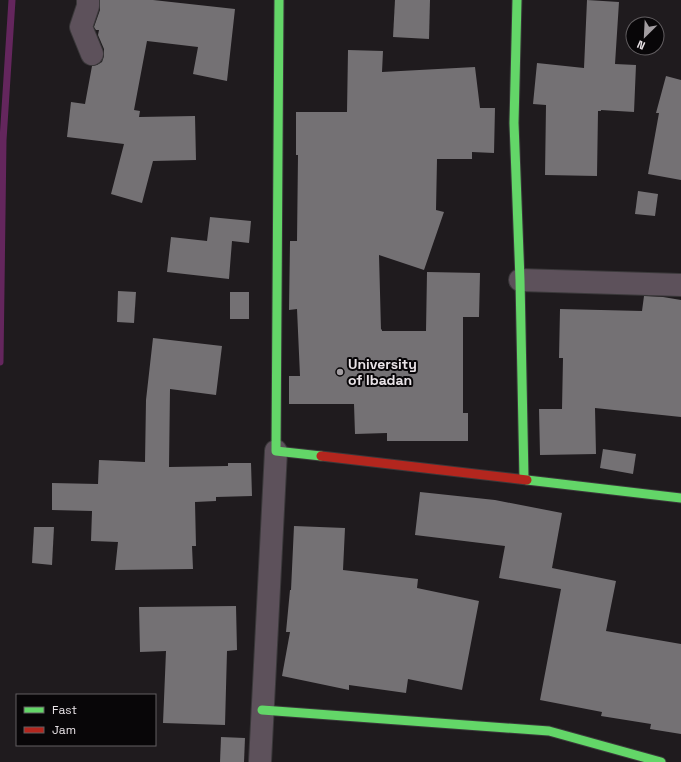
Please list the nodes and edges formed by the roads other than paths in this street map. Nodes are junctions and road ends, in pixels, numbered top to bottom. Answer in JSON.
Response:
{"nodes":[{"id":1,"x":88,"y":0,"type":"edge"},
{"id":2,"x":279,"y":0,"type":"edge"},
{"id":3,"x":517,"y":0,"type":"edge"},
{"id":4,"x":92,"y":54,"type":"dead end"},
{"id":5,"x":520,"y":280,"type":"junction"},
{"id":6,"x":681,"y":285,"type":"edge"},
{"id":7,"x":276,"y":451,"type":"junction"},
{"id":8,"x":524,"y":479,"type":"junction"},
{"id":9,"x":681,"y":498,"type":"edge"},
{"id":10,"x":262,"y":710,"type":"junction"},
{"id":11,"x":260,"y":762,"type":"edge"},
{"id":12,"x":661,"y":762,"type":"edge"}],
"edges":[{"from":1,"to":4,"type":"street"},
{"from":2,"to":7,"type":"street"},
{"from":3,"to":5,"type":"street"},
{"from":5,"to":6,"type":"street"},
{"from":5,"to":8,"type":"street"},
{"from":7,"to":8,"type":"street"},
{"from":7,"to":10,"type":"street"},
{"from":8,"to":9,"type":"street"},
{"from":10,"to":11,"type":"street"},
{"from":10,"to":12,"type":"street"}]}
